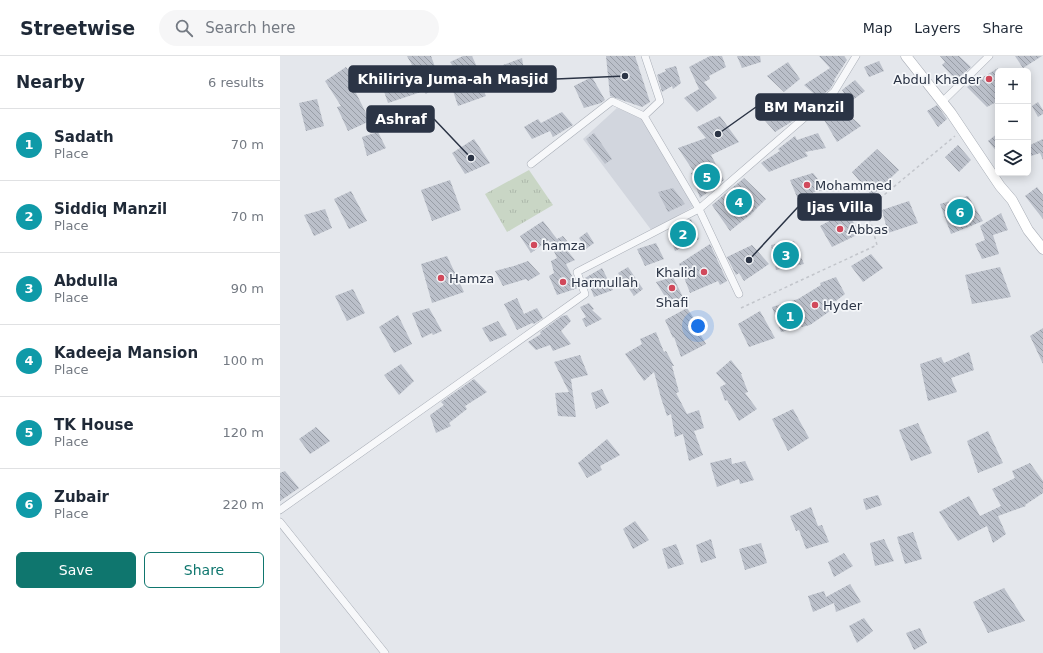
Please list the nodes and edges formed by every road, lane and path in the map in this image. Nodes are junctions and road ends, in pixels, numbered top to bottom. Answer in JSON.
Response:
{"nodes":[{"id":1,"x":645,"y":56,"type":"edge"},
{"id":2,"x":856,"y":56,"type":"edge"},
{"id":3,"x":906,"y":56,"type":"edge"},
{"id":4,"x":989,"y":56,"type":"edge"},
{"id":5,"x":942,"y":102,"type":"junction"},
{"id":6,"x":644,"y":116,"type":"junction"},
{"id":7,"x":963,"y":130,"type":"junction"},
{"id":8,"x":531,"y":164,"type":"dead end"},
{"id":9,"x":699,"y":209,"type":"junction"},
{"id":10,"x":1043,"y":249,"type":"edge"},
{"id":11,"x":739,"y":294,"type":"dead end"},
{"id":12,"x":741,"y":308,"type":"dead end"},
{"id":13,"x":280,"y":510,"type":"edge"},
{"id":14,"x":280,"y":522,"type":"edge"},
{"id":15,"x":384,"y":653,"type":"edge"}],
"edges":[{"from":1,"to":6,"type":"street"},
{"from":2,"to":9,"type":"street"},
{"from":3,"to":5,"type":"main road"},
{"from":4,"to":5,"type":"street"},
{"from":5,"to":7,"type":"main road"},
{"from":6,"to":8,"type":"street"},
{"from":6,"to":9,"type":"street"},
{"from":7,"to":10,"type":"main road"},
{"from":7,"to":12,"type":"path"},
{"from":9,"to":11,"type":"street"},
{"from":9,"to":13,"type":"street"},
{"from":14,"to":15,"type":"street"}]}
